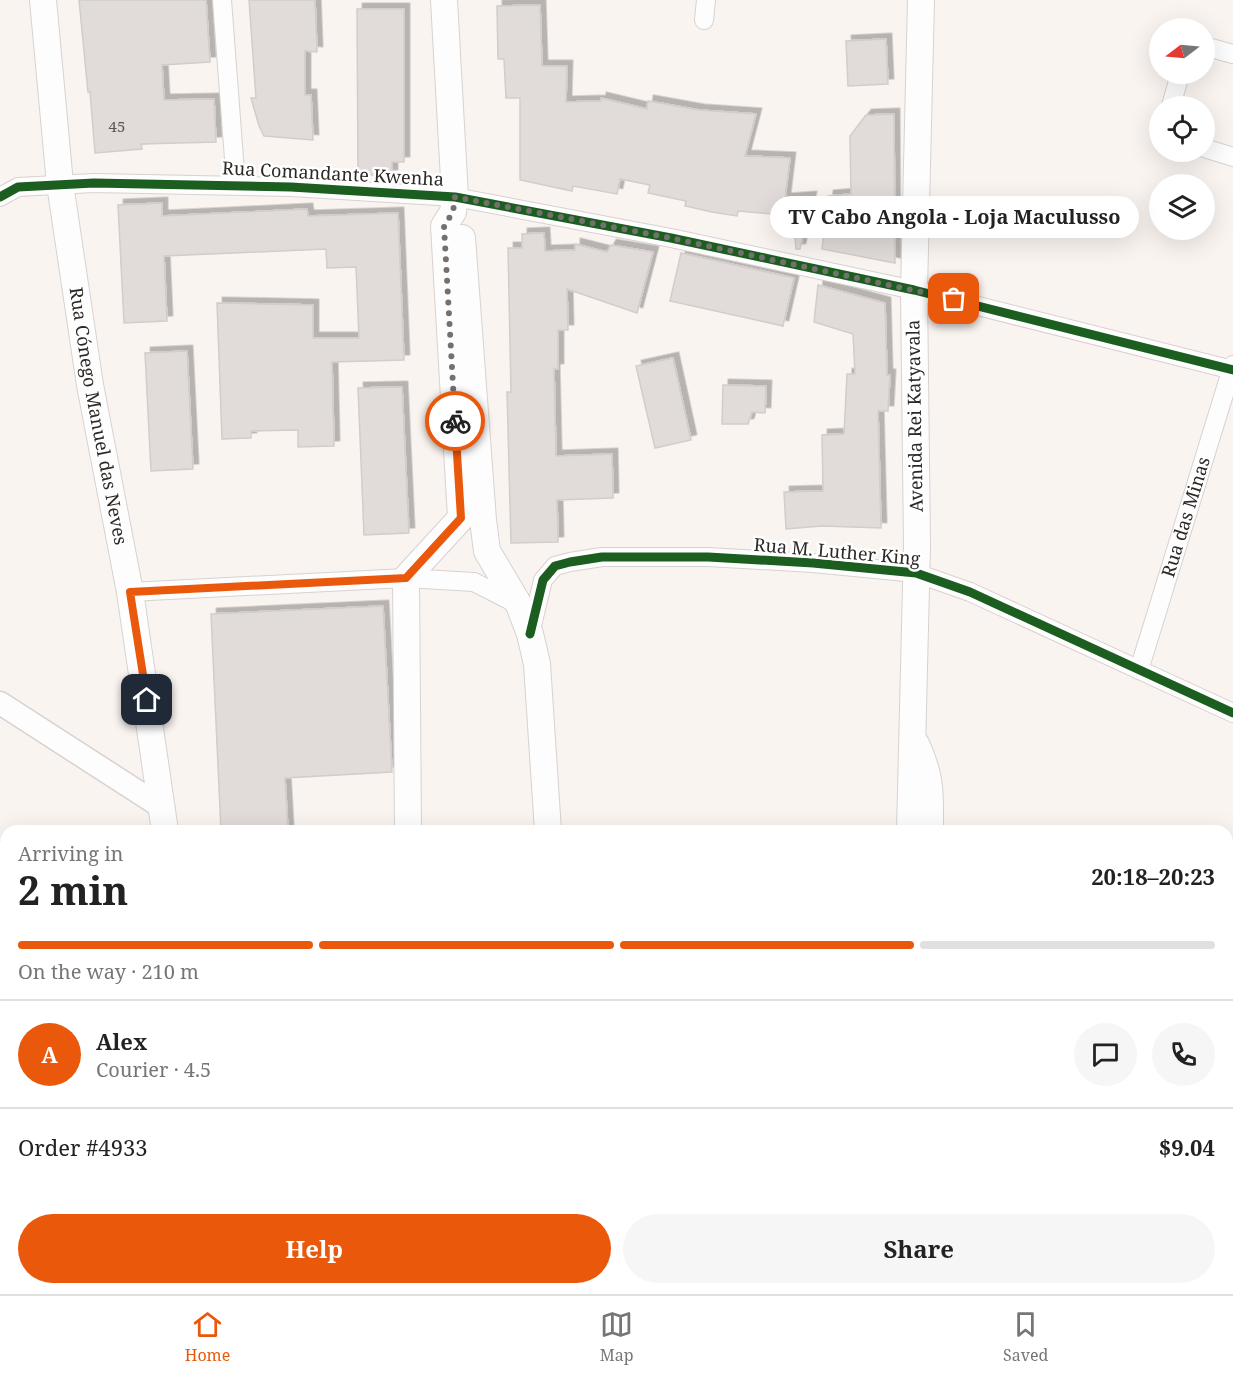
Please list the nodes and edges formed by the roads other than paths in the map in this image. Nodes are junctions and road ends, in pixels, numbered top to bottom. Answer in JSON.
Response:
{"nodes":[{"id":1,"x":44,"y":0,"type":"edge"},
{"id":2,"x":222,"y":0,"type":"edge"},
{"id":3,"x":444,"y":0,"type":"edge"},
{"id":4,"x":706,"y":0,"type":"edge"},
{"id":5,"x":921,"y":0,"type":"edge"},
{"id":6,"x":704,"y":20,"type":"dead end"},
{"id":7,"x":1215,"y":49,"type":"edge"},
{"id":8,"x":1233,"y":54,"type":"edge"},
{"id":9,"x":1215,"y":151,"type":"edge"},
{"id":10,"x":1233,"y":157,"type":"edge"},
{"id":11,"x":60,"y":184,"type":"junction"},
{"id":12,"x":236,"y":185,"type":"junction"},
{"id":13,"x":0,"y":197,"type":"edge"},
{"id":14,"x":454,"y":205,"type":"junction"},
{"id":15,"x":914,"y":290,"type":"junction"},
{"id":16,"x":1233,"y":368,"type":"edge"},
{"id":17,"x":916,"y":573,"type":"junction"},
{"id":18,"x":406,"y":578,"type":"junction"},
{"id":19,"x":130,"y":592,"type":"junction"},
{"id":20,"x":519,"y":605,"type":"junction"},
{"id":21,"x":530,"y":634,"type":"junction"},
{"id":22,"x":1138,"y":670,"type":"junction"},
{"id":23,"x":0,"y":703,"type":"edge"},
{"id":24,"x":1233,"y":713,"type":"edge"},
{"id":25,"x":911,"y":733,"type":"junction"},
{"id":26,"x":164,"y":819,"type":"edge"},
{"id":27,"x":408,"y":825,"type":"edge"},
{"id":28,"x":548,"y":825,"type":"edge"},
{"id":29,"x":892,"y":825,"type":"edge"},
{"id":30,"x":910,"y":825,"type":"edge"},
{"id":31,"x":930,"y":825,"type":"edge"}],
"edges":[{"from":1,"to":11,"type":"main road","name":"Rua Cónego Manuel das Neves"},
{"from":2,"to":12,"type":"street"},
{"from":3,"to":14,"type":"main road"},
{"from":4,"to":6,"type":"street"},
{"from":5,"to":15,"type":"main road","name":"Avenida Rei Katyavala"},
{"from":7,"to":8,"type":"street"},
{"from":9,"to":10,"type":"street"},
{"from":11,"to":12,"type":"street","name":"Rua Comandante Kwenha"},
{"from":11,"to":13,"type":"street","name":"Rua Comandante Kwenha"},
{"from":11,"to":19,"type":"main road","name":"Rua Cónego Manuel das Neves"},
{"from":12,"to":14,"type":"street","name":"Rua Comandante Kwenha"},
{"from":14,"to":15,"type":"street","name":"Rua Comandante Kwenha"},
{"from":14,"to":18,"type":"main road"},
{"from":14,"to":20,"type":"main road"},
{"from":15,"to":16,"type":"street","name":"Rua Comandante Kwenha"},
{"from":15,"to":17,"type":"main road","name":"Avenida Rei Katyavala"},
{"from":16,"to":22,"type":"street","name":"Rua das Minas"},
{"from":17,"to":21,"type":"street","name":"Rua M. Luther King"},
{"from":17,"to":22,"type":"street","name":"Rua M. Luther King"},
{"from":17,"to":25,"type":"main road","name":"Avenida Rei Katyavala"},
{"from":18,"to":19,"type":"street"},
{"from":18,"to":20,"type":"street"},
{"from":18,"to":27,"type":"main road"},
{"from":19,"to":26,"type":"main road","name":"Rua Cónego Manuel das Neves"},
{"from":20,"to":21,"type":"main road"},
{"from":21,"to":28,"type":"main road"},
{"from":22,"to":24,"type":"street","name":"Rua M. Luther King"},
{"from":23,"to":26,"type":"street"},
{"from":25,"to":29,"type":"main road"},
{"from":25,"to":30,"type":"main road","name":"Avenida Rei Katyavala"},
{"from":25,"to":31,"type":"main road"}]}
